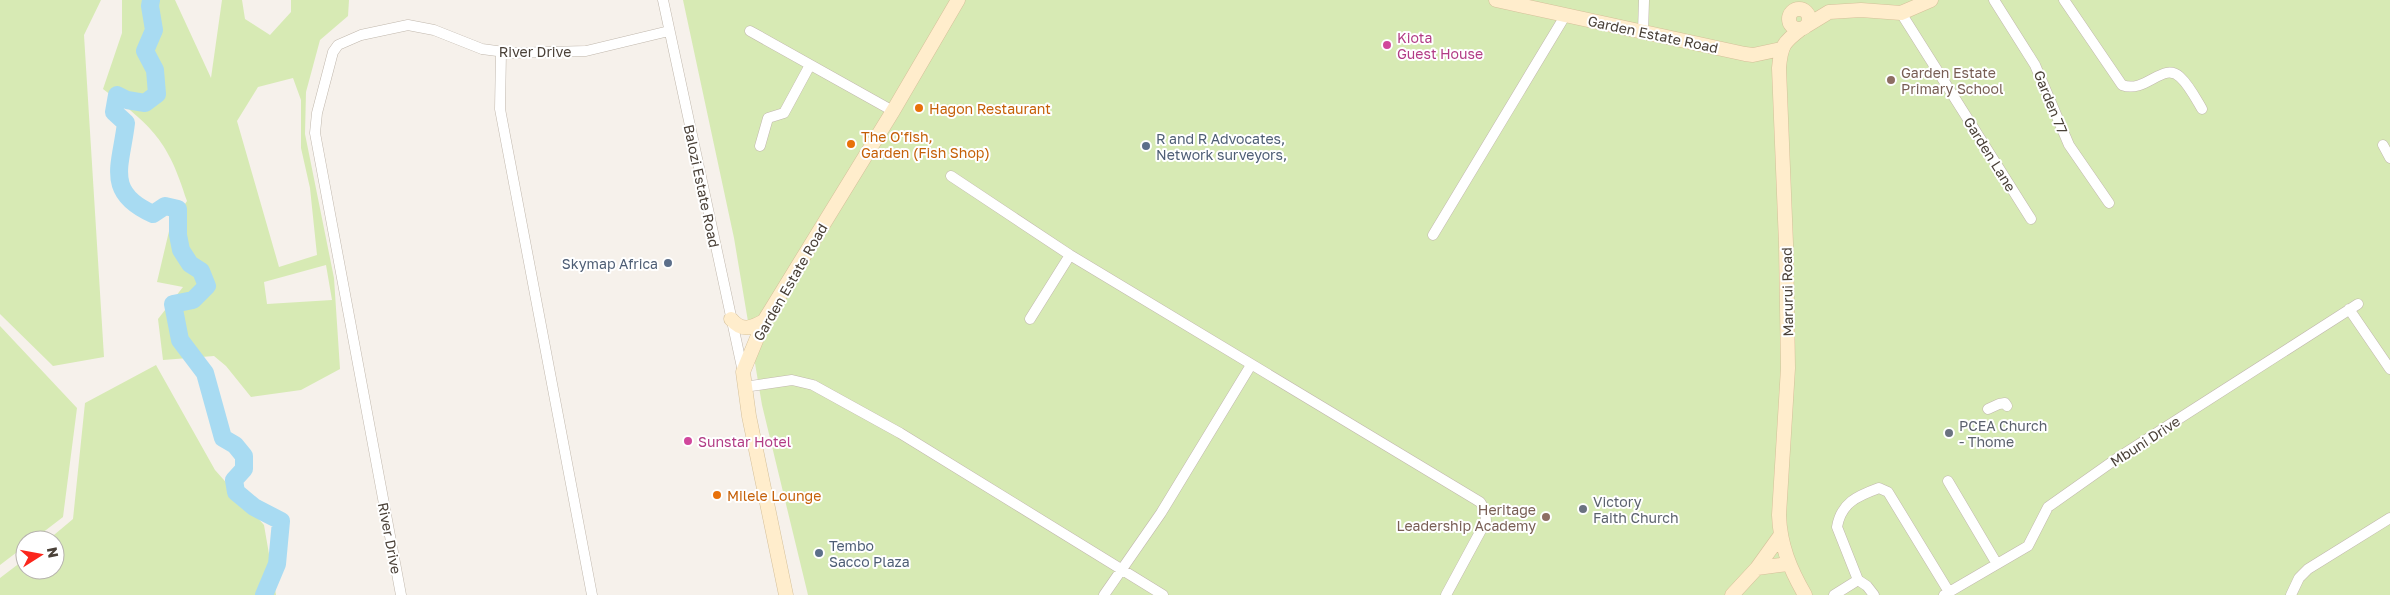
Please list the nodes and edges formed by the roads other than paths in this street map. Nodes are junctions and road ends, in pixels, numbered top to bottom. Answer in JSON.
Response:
{"nodes":[{"id":1,"x":663,"y":0,"type":"edge"},
{"id":2,"x":958,"y":0,"type":"edge"},
{"id":3,"x":1496,"y":0,"type":"edge"},
{"id":4,"x":1644,"y":0,"type":"edge"},
{"id":5,"x":1931,"y":0,"type":"edge"},
{"id":6,"x":1994,"y":0,"type":"edge"},
{"id":7,"x":2064,"y":0,"type":"edge"},
{"id":8,"x":1795,"y":9,"type":"edge"},
{"id":9,"x":1829,"y":12,"type":"junction"},
{"id":10,"x":1901,"y":13,"type":"junction"},
{"id":11,"x":1565,"y":16,"type":"junction"},
{"id":12,"x":1804,"y":27,"type":"junction"},
{"id":13,"x":669,"y":31,"type":"junction"},
{"id":14,"x":750,"y":31,"type":"dead end"},
{"id":15,"x":1643,"y":32,"type":"junction"},
{"id":16,"x":1783,"y":45,"type":"junction"},
{"id":17,"x":501,"y":52,"type":"junction"},
{"id":18,"x":1753,"y":55,"type":"junction"},
{"id":19,"x":810,"y":65,"type":"junction"},
{"id":20,"x":1779,"y":68,"type":"junction"},
{"id":21,"x":2202,"y":109,"type":"dead end"},
{"id":22,"x":893,"y":111,"type":"junction"},
{"id":23,"x":2383,"y":145,"type":"dead end"},
{"id":24,"x":760,"y":146,"type":"dead end"},
{"id":25,"x":2390,"y":158,"type":"edge"},
{"id":26,"x":951,"y":176,"type":"dead end"},
{"id":27,"x":2109,"y":203,"type":"dead end"},
{"id":28,"x":2031,"y":220,"type":"dead end"},
{"id":29,"x":1433,"y":235,"type":"dead end"},
{"id":30,"x":1070,"y":255,"type":"junction"},
{"id":31,"x":731,"y":319,"type":"junction"},
{"id":32,"x":1030,"y":319,"type":"dead end"},
{"id":33,"x":764,"y":321,"type":"junction"},
{"id":34,"x":1250,"y":365,"type":"junction"},
{"id":35,"x":2390,"y":369,"type":"edge"},
{"id":36,"x":742,"y":372,"type":"junction"},
{"id":37,"x":744,"y":387,"type":"junction"},
{"id":38,"x":2007,"y":406,"type":"dead end"},
{"id":39,"x":1988,"y":409,"type":"dead end"},
{"id":40,"x":1948,"y":481,"type":"dead end"},
{"id":41,"x":2390,"y":518,"type":"edge"},
{"id":42,"x":1780,"y":536,"type":"junction"},
{"id":43,"x":1788,"y":564,"type":"junction"},
{"id":44,"x":1997,"y":564,"type":"junction"},
{"id":45,"x":1757,"y":568,"type":"junction"},
{"id":46,"x":1123,"y":570,"type":"junction"},
{"id":47,"x":1858,"y":580,"type":"junction"},
{"id":48,"x":1946,"y":593,"type":"edge"},
{"id":49,"x":785,"y":594,"type":"edge"},
{"id":50,"x":400,"y":595,"type":"edge"},
{"id":51,"x":592,"y":595,"type":"edge"},
{"id":52,"x":1104,"y":595,"type":"edge"},
{"id":53,"x":1163,"y":595,"type":"edge"},
{"id":54,"x":1446,"y":595,"type":"edge"},
{"id":55,"x":1732,"y":595,"type":"edge"},
{"id":56,"x":1805,"y":595,"type":"edge"},
{"id":57,"x":1834,"y":595,"type":"edge"},
{"id":58,"x":1874,"y":595,"type":"edge"},
{"id":59,"x":2291,"y":595,"type":"edge"}],
"edges":[{"from":1,"to":13,"type":"street","name":"Balozi Estate Road"},
{"from":2,"to":22,"type":"street","name":"Garden Estate Road"},
{"from":3,"to":11,"type":"street","name":"Garden Estate Road"},
{"from":4,"to":15,"type":"street"},
{"from":5,"to":10,"type":"street","name":"Garden Estate Road"},
{"from":6,"to":27,"type":"street","name":"Garden 77"},
{"from":7,"to":21,"type":"street"},
{"from":8,"to":9,"type":"street"},
{"from":8,"to":12,"type":"street"},
{"from":8,"to":16,"type":"street","name":"Marurui Road"},
{"from":9,"to":10,"type":"street","name":"Garden Estate Road"},
{"from":9,"to":12,"type":"street","name":"Garden Estate Road"},
{"from":10,"to":28,"type":"street","name":"Garden Lane"},
{"from":11,"to":15,"type":"street","name":"Garden Estate Road"},
{"from":11,"to":29,"type":"street"},
{"from":12,"to":16,"type":"street","name":"Garden Estate Road"},
{"from":13,"to":17,"type":"street","name":"River Drive"},
{"from":13,"to":31,"type":"street","name":"Balozi Estate Road"},
{"from":14,"to":19,"type":"street"},
{"from":15,"to":18,"type":"street","name":"Garden Estate Road"},
{"from":16,"to":18,"type":"street","name":"Garden Estate Road"},
{"from":16,"to":20,"type":"street","name":"Marurui Road"},
{"from":17,"to":50,"type":"street","name":"River Drive"},
{"from":17,"to":51,"type":"street"},
{"from":18,"to":20,"type":"street"},
{"from":19,"to":22,"type":"street"},
{"from":19,"to":24,"type":"street"},
{"from":20,"to":42,"type":"street","name":"Marurui Road"},
{"from":22,"to":33,"type":"street","name":"Garden Estate Road"},
{"from":23,"to":25,"type":"street"},
{"from":26,"to":30,"type":"street"},
{"from":30,"to":32,"type":"street"},
{"from":30,"to":34,"type":"street"},
{"from":31,"to":33,"type":"street"},
{"from":31,"to":36,"type":"street","name":"Balozi Estate Road"},
{"from":33,"to":36,"type":"street","name":"Garden Estate Road"},
{"from":34,"to":46,"type":"street"},
{"from":34,"to":54,"type":"street"},
{"from":35,"to":44,"type":"street","name":"Mbuni Drive"},
{"from":36,"to":37,"type":"street"},
{"from":37,"to":46,"type":"street"},
{"from":37,"to":49,"type":"street"},
{"from":38,"to":39,"type":"street"},
{"from":40,"to":44,"type":"street"},
{"from":41,"to":59,"type":"street"},
{"from":42,"to":43,"type":"street","name":"Marurui Road"},
{"from":42,"to":45,"type":"street"},
{"from":43,"to":45,"type":"street"},
{"from":43,"to":56,"type":"street","name":"Marurui Road"},
{"from":44,"to":48,"type":"street","name":"Mbuni Drive"},
{"from":45,"to":55,"type":"street"},
{"from":46,"to":52,"type":"street"},
{"from":46,"to":53,"type":"street"},
{"from":47,"to":48,"type":"street"},
{"from":47,"to":57,"type":"street"},
{"from":47,"to":58,"type":"street"}]}
